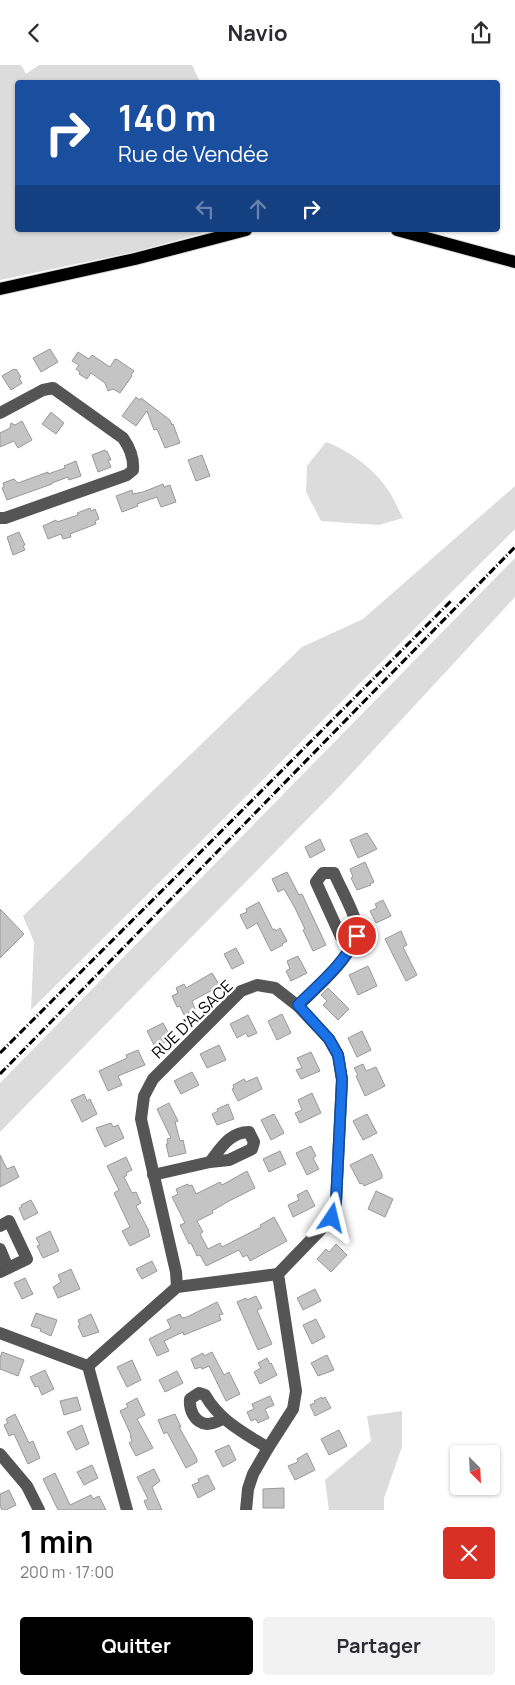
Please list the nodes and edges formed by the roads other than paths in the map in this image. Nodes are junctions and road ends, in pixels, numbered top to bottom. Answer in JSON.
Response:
{"nodes":[{"id":1,"x":238,"y":232,"type":"edge"},
{"id":2,"x":404,"y":232,"type":"edge"},
{"id":3,"x":515,"y":262,"type":"edge"},
{"id":4,"x":0,"y":289,"type":"edge"},
{"id":5,"x":0,"y":413,"type":"edge"},
{"id":6,"x":0,"y":518,"type":"edge"},
{"id":7,"x":351,"y":949,"type":"junction"},
{"id":8,"x":298,"y":1005,"type":"junction"},
{"id":9,"x":210,"y":1162,"type":"dead end"},
{"id":10,"x":153,"y":1175,"type":"junction"},
{"id":11,"x":0,"y":1226,"type":"edge"},
{"id":12,"x":0,"y":1249,"type":"edge"},
{"id":13,"x":4,"y":1270,"type":"edge"},
{"id":14,"x":278,"y":1274,"type":"junction"},
{"id":15,"x":177,"y":1287,"type":"junction"},
{"id":16,"x":0,"y":1333,"type":"edge"},
{"id":17,"x":88,"y":1366,"type":"junction"},
{"id":18,"x":223,"y":1419,"type":"dead end"},
{"id":19,"x":268,"y":1448,"type":"junction"},
{"id":20,"x":0,"y":1454,"type":"edge"},
{"id":21,"x":38,"y":1510,"type":"edge"},
{"id":22,"x":128,"y":1510,"type":"edge"},
{"id":23,"x":246,"y":1510,"type":"edge"}],
"edges":[{"from":1,"to":4,"type":"main road"},
{"from":2,"to":3,"type":"main road"},
{"from":5,"to":6,"type":"street"},
{"from":7,"to":7,"type":"street"},
{"from":7,"to":8,"type":"street"},
{"from":8,"to":10,"type":"street","name":"RUE D'ALSACE"},
{"from":8,"to":14,"type":"street","name":"RUE D'ALSACE"},
{"from":9,"to":10,"type":"street"},
{"from":10,"to":15,"type":"street","name":"RUE D'ALSACE"},
{"from":11,"to":13,"type":"street"},
{"from":12,"to":13,"type":"street"},
{"from":14,"to":15,"type":"street"},
{"from":14,"to":19,"type":"street"},
{"from":15,"to":17,"type":"street"},
{"from":16,"to":17,"type":"street"},
{"from":17,"to":22,"type":"street"},
{"from":18,"to":19,"type":"street"},
{"from":19,"to":23,"type":"street"},
{"from":20,"to":21,"type":"street"}]}
